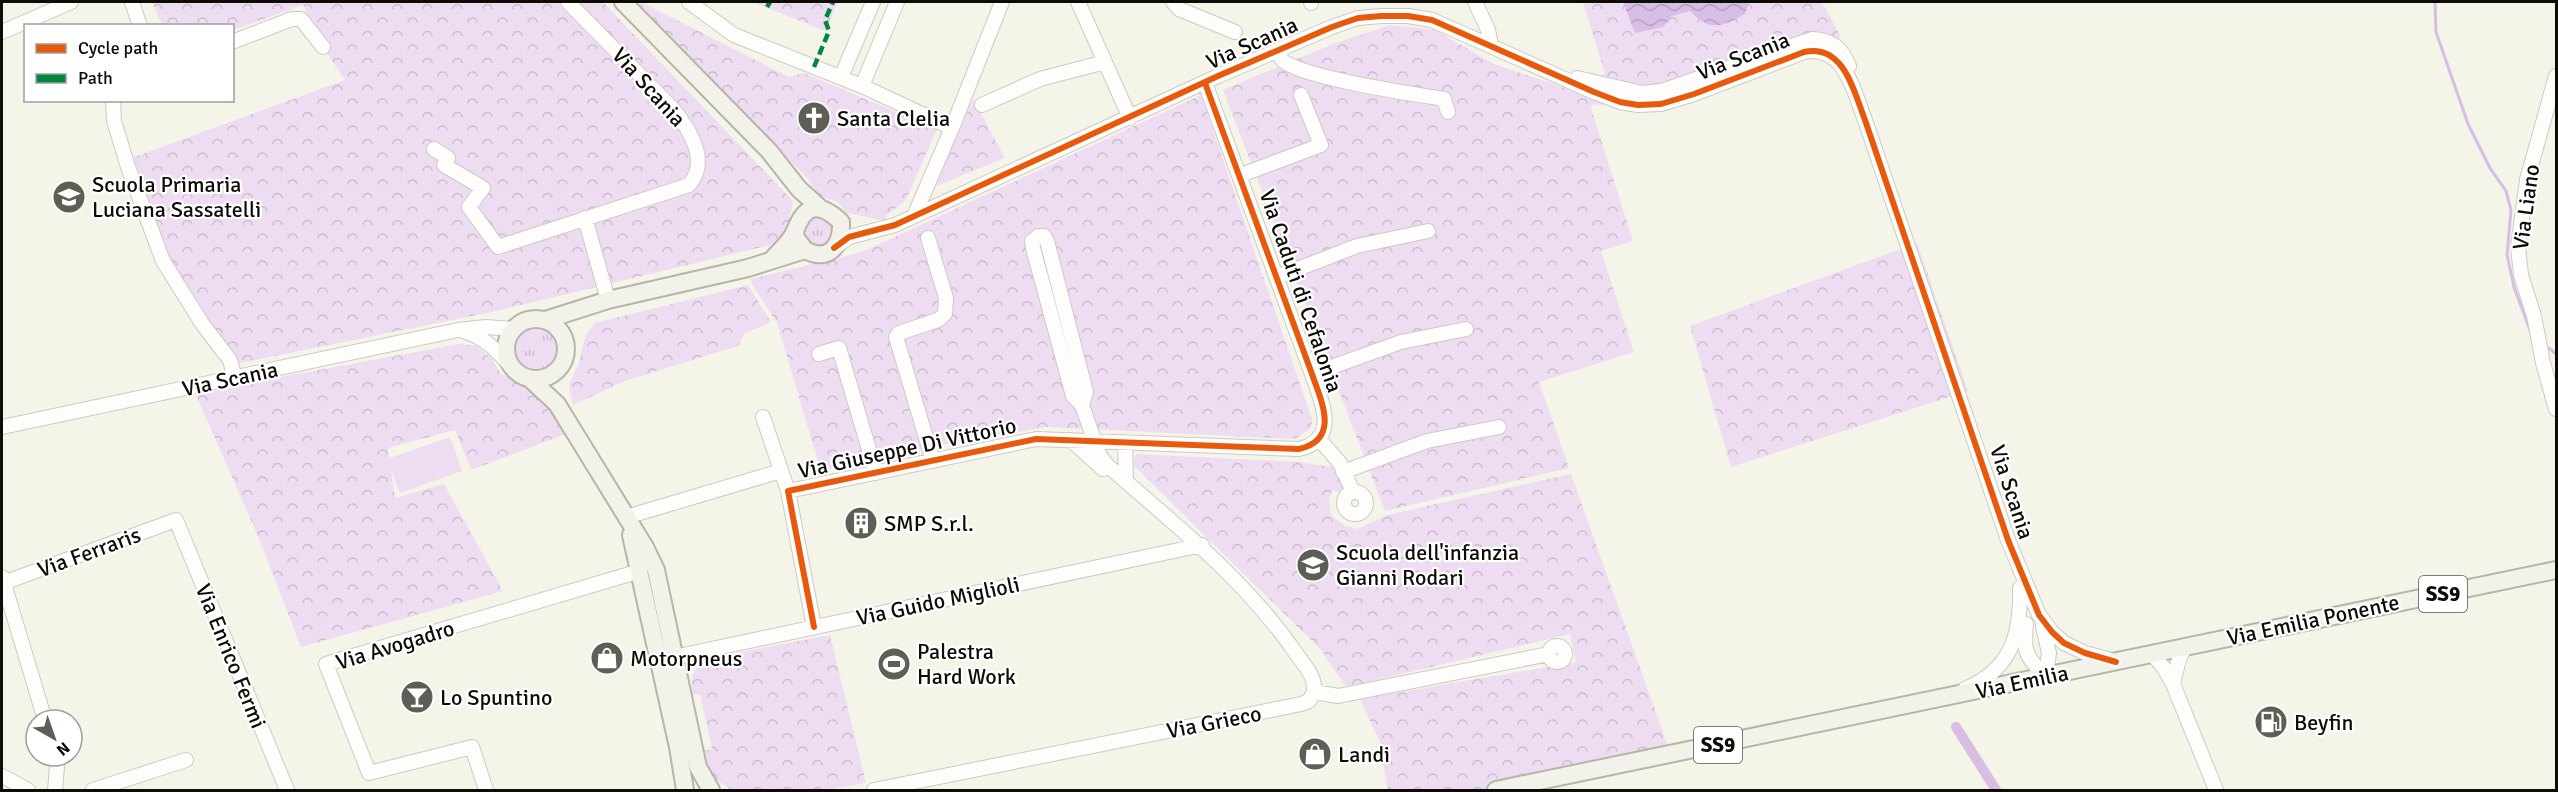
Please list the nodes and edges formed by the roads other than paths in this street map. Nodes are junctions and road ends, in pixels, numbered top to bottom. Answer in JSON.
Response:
{"nodes":[{"id":1,"x":71,"y":2,"type":"edge"},
{"id":2,"x":132,"y":2,"type":"edge"},
{"id":3,"x":568,"y":2,"type":"edge"},
{"id":4,"x":625,"y":2,"type":"edge"},
{"id":5,"x":689,"y":2,"type":"edge"},
{"id":6,"x":873,"y":2,"type":"edge"},
{"id":7,"x":897,"y":2,"type":"edge"},
{"id":8,"x":1002,"y":2,"type":"edge"},
{"id":9,"x":1078,"y":2,"type":"edge"},
{"id":10,"x":1173,"y":2,"type":"edge"},
{"id":11,"x":1474,"y":2,"type":"edge"},
{"id":12,"x":44,"y":7,"type":"edge"},
{"id":13,"x":139,"y":24,"type":"edge"},
{"id":14,"x":2,"y":32,"type":"edge"},
{"id":15,"x":1235,"y":32,"type":"dead end"},
{"id":16,"x":1469,"y":35,"type":"junction"},
{"id":17,"x":234,"y":41,"type":"edge"},
{"id":18,"x":1491,"y":45,"type":"junction"},
{"id":19,"x":323,"y":47,"type":"dead end"},
{"id":20,"x":1278,"y":51,"type":"junction"},
{"id":21,"x":1105,"y":62,"type":"junction"},
{"id":22,"x":2556,"y":76,"type":"edge"},
{"id":23,"x":841,"y":77,"type":"junction"},
{"id":24,"x":1205,"y":83,"type":"junction"},
{"id":25,"x":862,"y":86,"type":"junction"},
{"id":26,"x":1301,"y":95,"type":"dead end"},
{"id":27,"x":112,"y":102,"type":"edge"},
{"id":28,"x":982,"y":105,"type":"dead end"},
{"id":29,"x":1448,"y":112,"type":"dead end"},
{"id":30,"x":1130,"y":118,"type":"junction"},
{"id":31,"x":952,"y":128,"type":"junction"},
{"id":32,"x":434,"y":149,"type":"dead end"},
{"id":33,"x":1241,"y":175,"type":"junction"},
{"id":34,"x":799,"y":189,"type":"junction"},
{"id":35,"x":820,"y":208,"type":"junction"},
{"id":36,"x":914,"y":216,"type":"junction"},
{"id":37,"x":585,"y":218,"type":"junction"},
{"id":38,"x":841,"y":222,"type":"junction"},
{"id":39,"x":797,"y":224,"type":"junction"},
{"id":40,"x":868,"y":230,"type":"junction"},
{"id":41,"x":1428,"y":231,"type":"dead end"},
{"id":42,"x":928,"y":238,"type":"dead end"},
{"id":43,"x":834,"y":248,"type":"junction"},
{"id":44,"x":805,"y":250,"type":"junction"},
{"id":45,"x":771,"y":260,"type":"junction"},
{"id":46,"x":1277,"y":277,"type":"junction"},
{"id":47,"x":600,"y":302,"type":"junction"},
{"id":48,"x":545,"y":320,"type":"junction"},
{"id":49,"x":513,"y":329,"type":"junction"},
{"id":50,"x":1466,"y":329,"type":"dead end"},
{"id":51,"x":469,"y":331,"type":"junction"},
{"id":52,"x":566,"y":350,"type":"junction"},
{"id":53,"x":819,"y":354,"type":"dead end"},
{"id":54,"x":510,"y":365,"type":"junction"},
{"id":55,"x":558,"y":369,"type":"junction"},
{"id":56,"x":1312,"y":374,"type":"junction"},
{"id":57,"x":235,"y":378,"type":"junction"},
{"id":58,"x":529,"y":378,"type":"junction"},
{"id":59,"x":1082,"y":405,"type":"junction"},
{"id":60,"x":2556,"y":409,"type":"edge"},
{"id":61,"x":763,"y":417,"type":"dead end"},
{"id":62,"x":568,"y":422,"type":"junction"},
{"id":63,"x":2,"y":427,"type":"edge"},
{"id":64,"x":1499,"y":427,"type":"dead end"},
{"id":65,"x":1318,"y":438,"type":"junction"},
{"id":66,"x":1071,"y":440,"type":"junction"},
{"id":67,"x":1094,"y":441,"type":"junction"},
{"id":68,"x":1125,"y":442,"type":"junction"},
{"id":69,"x":933,"y":461,"type":"junction"},
{"id":70,"x":781,"y":471,"type":"junction"},
{"id":71,"x":1344,"y":472,"type":"junction"},
{"id":72,"x":876,"y":473,"type":"junction"},
{"id":73,"x":1125,"y":481,"type":"junction"},
{"id":74,"x":788,"y":491,"type":"junction"},
{"id":75,"x":1353,"y":492,"type":"dead end"},
{"id":76,"x":626,"y":517,"type":"junction"},
{"id":77,"x":176,"y":520,"type":"joint"},
{"id":78,"x":2008,"y":540,"type":"junction"},
{"id":79,"x":1202,"y":545,"type":"junction"},
{"id":80,"x":2556,"y":570,"type":"edge"},
{"id":81,"x":640,"y":572,"type":"junction"},
{"id":82,"x":2,"y":580,"type":"edge"},
{"id":83,"x":2020,"y":588,"type":"junction"},
{"id":84,"x":2039,"y":615,"type":"junction"},
{"id":85,"x":814,"y":627,"type":"junction"},
{"id":86,"x":2211,"y":642,"type":"joint"},
{"id":87,"x":2185,"y":647,"type":"junction"},
{"id":88,"x":1549,"y":654,"type":"dead end"},
{"id":89,"x":2152,"y":654,"type":"junction"},
{"id":90,"x":667,"y":658,"type":"junction"},
{"id":91,"x":2116,"y":662,"type":"junction"},
{"id":92,"x":2046,"y":677,"type":"junction"},
{"id":93,"x":2173,"y":684,"type":"junction"},
{"id":94,"x":1314,"y":692,"type":"junction"},
{"id":95,"x":1940,"y":700,"type":"junction"},
{"id":96,"x":41,"y":708,"type":"edge"},
{"id":97,"x":186,"y":760,"type":"dead end"},
{"id":98,"x":57,"y":768,"type":"edge"},
{"id":99,"x":2,"y":776,"type":"edge"},
{"id":100,"x":28,"y":790,"type":"edge"},
{"id":101,"x":55,"y":790,"type":"edge"},
{"id":102,"x":93,"y":790,"type":"edge"},
{"id":103,"x":287,"y":790,"type":"edge"},
{"id":104,"x":486,"y":790,"type":"edge"},
{"id":105,"x":685,"y":790,"type":"edge"},
{"id":106,"x":711,"y":790,"type":"edge"},
{"id":107,"x":874,"y":790,"type":"edge"},
{"id":108,"x":1496,"y":790,"type":"edge"},
{"id":109,"x":2216,"y":790,"type":"edge"}],
"edges":[{"from":1,"to":12,"type":"street"},
{"from":2,"to":13,"type":"street"},
{"from":3,"to":37,"type":"street","name":"Via Scania"},
{"from":4,"to":34,"type":"main road","name":"Via Scania"},
{"from":5,"to":23,"type":"street"},
{"from":6,"to":23,"type":"street"},
{"from":7,"to":25,"type":"street"},
{"from":8,"to":31,"type":"street"},
{"from":9,"to":21,"type":"street"},
{"from":10,"to":15,"type":"street"},
{"from":11,"to":16,"type":"street"},
{"from":11,"to":18,"type":"street"},
{"from":12,"to":14,"type":"street"},
{"from":16,"to":18,"type":"street","name":"Via Scania"},
{"from":16,"to":20,"type":"street","name":"Via Scania"},
{"from":17,"to":19,"type":"street"},
{"from":18,"to":78,"type":"street","name":"Via Scania"},
{"from":20,"to":24,"type":"street","name":"Via Scania"},
{"from":20,"to":29,"type":"street"},
{"from":21,"to":28,"type":"street"},
{"from":21,"to":30,"type":"street"},
{"from":22,"to":60,"type":"street","name":"Via Liano"},
{"from":23,"to":25,"type":"street"},
{"from":24,"to":30,"type":"street","name":"Via Scania"},
{"from":24,"to":33,"type":"street","name":"Via Caduti di Cefalonia"},
{"from":25,"to":31,"type":"street"},
{"from":26,"to":33,"type":"street"},
{"from":27,"to":57,"type":"street"},
{"from":30,"to":36,"type":"street","name":"Via Scania"},
{"from":31,"to":36,"type":"street"},
{"from":32,"to":37,"type":"street","name":"Via Scania"},
{"from":33,"to":46,"type":"street","name":"Via Caduti di Cefalonia"},
{"from":34,"to":35,"type":"main road","name":"Via Scania"},
{"from":34,"to":39,"type":"main road"},
{"from":35,"to":38,"type":"main road","name":"Via Scania"},
{"from":35,"to":39,"type":"main road"},
{"from":36,"to":40,"type":"street","name":"Via Scania"},
{"from":37,"to":47,"type":"street"},
{"from":38,"to":40,"type":"street","name":"Via Scania"},
{"from":38,"to":43,"type":"main road"},
{"from":39,"to":44,"type":"main road"},
{"from":39,"to":45,"type":"main road"},
{"from":40,"to":43,"type":"street","name":"Via Scania"},
{"from":41,"to":46,"type":"street"},
{"from":42,"to":69,"type":"street"},
{"from":43,"to":44,"type":"main road","name":"Via Scania"},
{"from":44,"to":45,"type":"main road","name":"Via Scania"},
{"from":45,"to":47,"type":"main road","name":"Via Scania"},
{"from":46,"to":56,"type":"street","name":"Via Caduti di Cefalonia"},
{"from":47,"to":48,"type":"main road","name":"Via Scania"},
{"from":47,"to":52,"type":"main road"},
{"from":48,"to":49,"type":"main road","name":"Via Scania"},
{"from":48,"to":52,"type":"main road"},
{"from":49,"to":51,"type":"street","name":"Via Scania"},
{"from":49,"to":54,"type":"main road"},
{"from":50,"to":56,"type":"street","name":"Via Caduti di Cefalonia"},
{"from":51,"to":54,"type":"street"},
{"from":51,"to":57,"type":"street","name":"Via Scania"},
{"from":52,"to":55,"type":"main road"},
{"from":53,"to":72,"type":"street"},
{"from":54,"to":58,"type":"main road"},
{"from":55,"to":58,"type":"main road"},
{"from":55,"to":62,"type":"main road"},
{"from":56,"to":65,"type":"street","name":"Via Caduti di Cefalonia"},
{"from":57,"to":63,"type":"street","name":"Via Scania"},
{"from":58,"to":62,"type":"main road"},
{"from":59,"to":59,"type":"street"},
{"from":59,"to":67,"type":"street"},
{"from":61,"to":70,"type":"street","name":"Via Giuseppe Di Vittorio"},
{"from":62,"to":76,"type":"main road"},
{"from":64,"to":71,"type":"street"},
{"from":65,"to":68,"type":"street","name":"Via Giuseppe Di Vittorio"},
{"from":65,"to":71,"type":"street"},
{"from":66,"to":67,"type":"street","name":"Via Giuseppe Di Vittorio"},
{"from":66,"to":69,"type":"street","name":"Via Giuseppe Di Vittorio"},
{"from":66,"to":73,"type":"street"},
{"from":67,"to":68,"type":"street","name":"Via Giuseppe Di Vittorio"},
{"from":67,"to":73,"type":"street"},
{"from":68,"to":73,"type":"street"},
{"from":69,"to":72,"type":"street","name":"Via Giuseppe Di Vittorio"},
{"from":70,"to":74,"type":"street","name":"Via Giuseppe Di Vittorio"},
{"from":70,"to":76,"type":"street","name":"Via Giuseppe Di Vittorio"},
{"from":71,"to":75,"type":"street"},
{"from":72,"to":74,"type":"street","name":"Via Giuseppe Di Vittorio"},
{"from":73,"to":79,"type":"street"},
{"from":74,"to":85,"type":"street","name":"Via Giuseppe Di Vittorio"},
{"from":76,"to":81,"type":"main road"},
{"from":76,"to":90,"type":"main road"},
{"from":77,"to":82,"type":"street","name":"Via Ferraris"},
{"from":77,"to":103,"type":"street","name":"Via Enrico Fermi"},
{"from":78,"to":83,"type":"street","name":"Via Scania"},
{"from":78,"to":84,"type":"street","name":"Via Scania"},
{"from":79,"to":85,"type":"street","name":"Via Guido Miglioli"},
{"from":79,"to":94,"type":"street"},
{"from":80,"to":86,"type":"main road","name":"Via Emilia Ponente","number":"SS9"},
{"from":81,"to":90,"type":"main road"},
{"from":81,"to":104,"type":"street","name":"Via Avogadro"},
{"from":82,"to":96,"type":"street"},
{"from":83,"to":92,"type":"street","name":"Via Scania"},
{"from":83,"to":95,"type":"street","name":"Via Scania"},
{"from":84,"to":91,"type":"street","name":"Via Scania"},
{"from":84,"to":92,"type":"street","name":"Via Scania"},
{"from":85,"to":90,"type":"street","name":"Via Guido Miglioli"},
{"from":86,"to":87,"type":"main road","name":"Via Emilia","number":"SS9"},
{"from":87,"to":89,"type":"main road","name":"Via Emilia","number":"SS9"},
{"from":87,"to":93,"type":"street"},
{"from":88,"to":94,"type":"street"},
{"from":89,"to":91,"type":"main road","name":"Via Emilia","number":"SS9"},
{"from":89,"to":93,"type":"street"},
{"from":90,"to":105,"type":"main road"},
{"from":90,"to":106,"type":"main road"},
{"from":91,"to":92,"type":"main road","name":"Via Emilia","number":"SS9"},
{"from":92,"to":95,"type":"main road","name":"Via Emilia","number":"SS9"},
{"from":93,"to":109,"type":"street"},
{"from":94,"to":107,"type":"street","name":"Via Grieco"},
{"from":95,"to":108,"type":"main road","number":"SS9"},
{"from":97,"to":102,"type":"street"},
{"from":98,"to":101,"type":"street"},
{"from":99,"to":100,"type":"street"}]}
